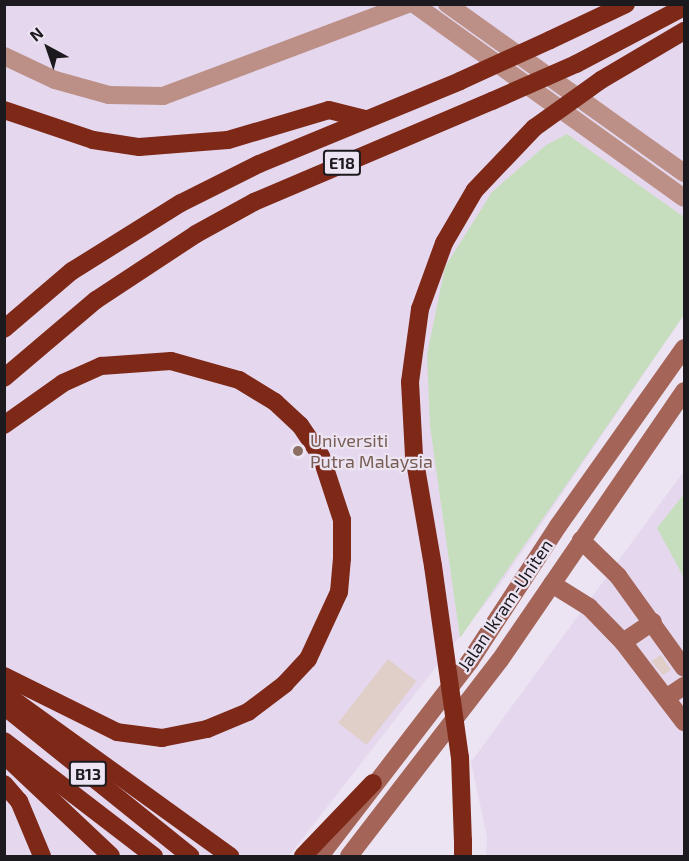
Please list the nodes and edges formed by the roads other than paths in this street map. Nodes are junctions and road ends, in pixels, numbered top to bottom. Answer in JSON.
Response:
{"nodes":[{"id":1,"x":408,"y":4,"type":"edge"},
{"id":2,"x":414,"y":4,"type":"edge"},
{"id":3,"x":447,"y":4,"type":"edge"},
{"id":4,"x":626,"y":4,"type":"edge"},
{"id":5,"x":684,"y":7,"type":"edge"},
{"id":6,"x":684,"y":31,"type":"edge"},
{"id":7,"x":4,"y":56,"type":"edge"},
{"id":8,"x":4,"y":110,"type":"edge"},
{"id":9,"x":366,"y":119,"type":"junction"},
{"id":10,"x":684,"y":173,"type":"edge"},
{"id":11,"x":684,"y":198,"type":"edge"},
{"id":12,"x":4,"y":329,"type":"edge"},
{"id":13,"x":684,"y":348,"type":"edge"},
{"id":14,"x":4,"y":378,"type":"edge"},
{"id":15,"x":684,"y":391,"type":"edge"},
{"id":16,"x":4,"y":425,"type":"edge"},
{"id":17,"x":581,"y":540,"type":"junction"},
{"id":18,"x":552,"y":584,"type":"junction"},
{"id":19,"x":653,"y":622,"type":"junction"},
{"id":20,"x":623,"y":642,"type":"junction"},
{"id":21,"x":684,"y":668,"type":"edge"},
{"id":22,"x":4,"y":676,"type":"edge"},
{"id":23,"x":684,"y":686,"type":"edge"},
{"id":24,"x":4,"y":693,"type":"edge"},
{"id":25,"x":666,"y":698,"type":"junction"},
{"id":26,"x":4,"y":706,"type":"edge"},
{"id":27,"x":684,"y":722,"type":"edge"},
{"id":28,"x":4,"y":741,"type":"edge"},
{"id":29,"x":4,"y":755,"type":"edge"},
{"id":30,"x":373,"y":783,"type":"junction"},
{"id":31,"x":4,"y":784,"type":"edge"},
{"id":32,"x":463,"y":849,"type":"edge"},
{"id":33,"x":42,"y":856,"type":"edge"},
{"id":34,"x":111,"y":856,"type":"edge"},
{"id":35,"x":153,"y":856,"type":"edge"},
{"id":36,"x":190,"y":856,"type":"edge"},
{"id":37,"x":230,"y":856,"type":"edge"},
{"id":38,"x":303,"y":856,"type":"edge"},
{"id":39,"x":320,"y":856,"type":"edge"},
{"id":40,"x":349,"y":856,"type":"edge"}],
"edges":[{"from":1,"to":7,"type":"street"},
{"from":2,"to":11,"type":"street"},
{"from":3,"to":10,"type":"street"},
{"from":4,"to":9,"type":"highway","number":"E18","bridge":true},
{"from":5,"to":14,"type":"highway","number":"E18","bridge":true},
{"from":6,"to":32,"type":"highway","bridge":true},
{"from":8,"to":9,"type":"highway"},
{"from":9,"to":12,"type":"highway","number":"E18"},
{"from":13,"to":30,"type":"main road","name":"Jalan Ikram-Uniten"},
{"from":15,"to":17,"type":"main road","name":"Jalan Ikram-Uniten"},
{"from":16,"to":22,"type":"highway"},
{"from":17,"to":18,"type":"main road","name":"Jalan Ikram-Uniten"},
{"from":17,"to":19,"type":"main road"},
{"from":18,"to":20,"type":"main road"},
{"from":18,"to":40,"type":"main road","name":"Jalan Ikram-Uniten"},
{"from":19,"to":20,"type":"main road"},
{"from":19,"to":21,"type":"main road"},
{"from":20,"to":25,"type":"main road"},
{"from":23,"to":25,"type":"main road"},
{"from":24,"to":37,"type":"highway"},
{"from":25,"to":27,"type":"main road"},
{"from":26,"to":36,"type":"highway","number":"B13"},
{"from":28,"to":35,"type":"highway","number":"B13"},
{"from":29,"to":34,"type":"highway"},
{"from":30,"to":38,"type":"highway"},
{"from":30,"to":39,"type":"main road","name":"Jalan Ikram-Uniten"},
{"from":31,"to":33,"type":"highway"}]}
